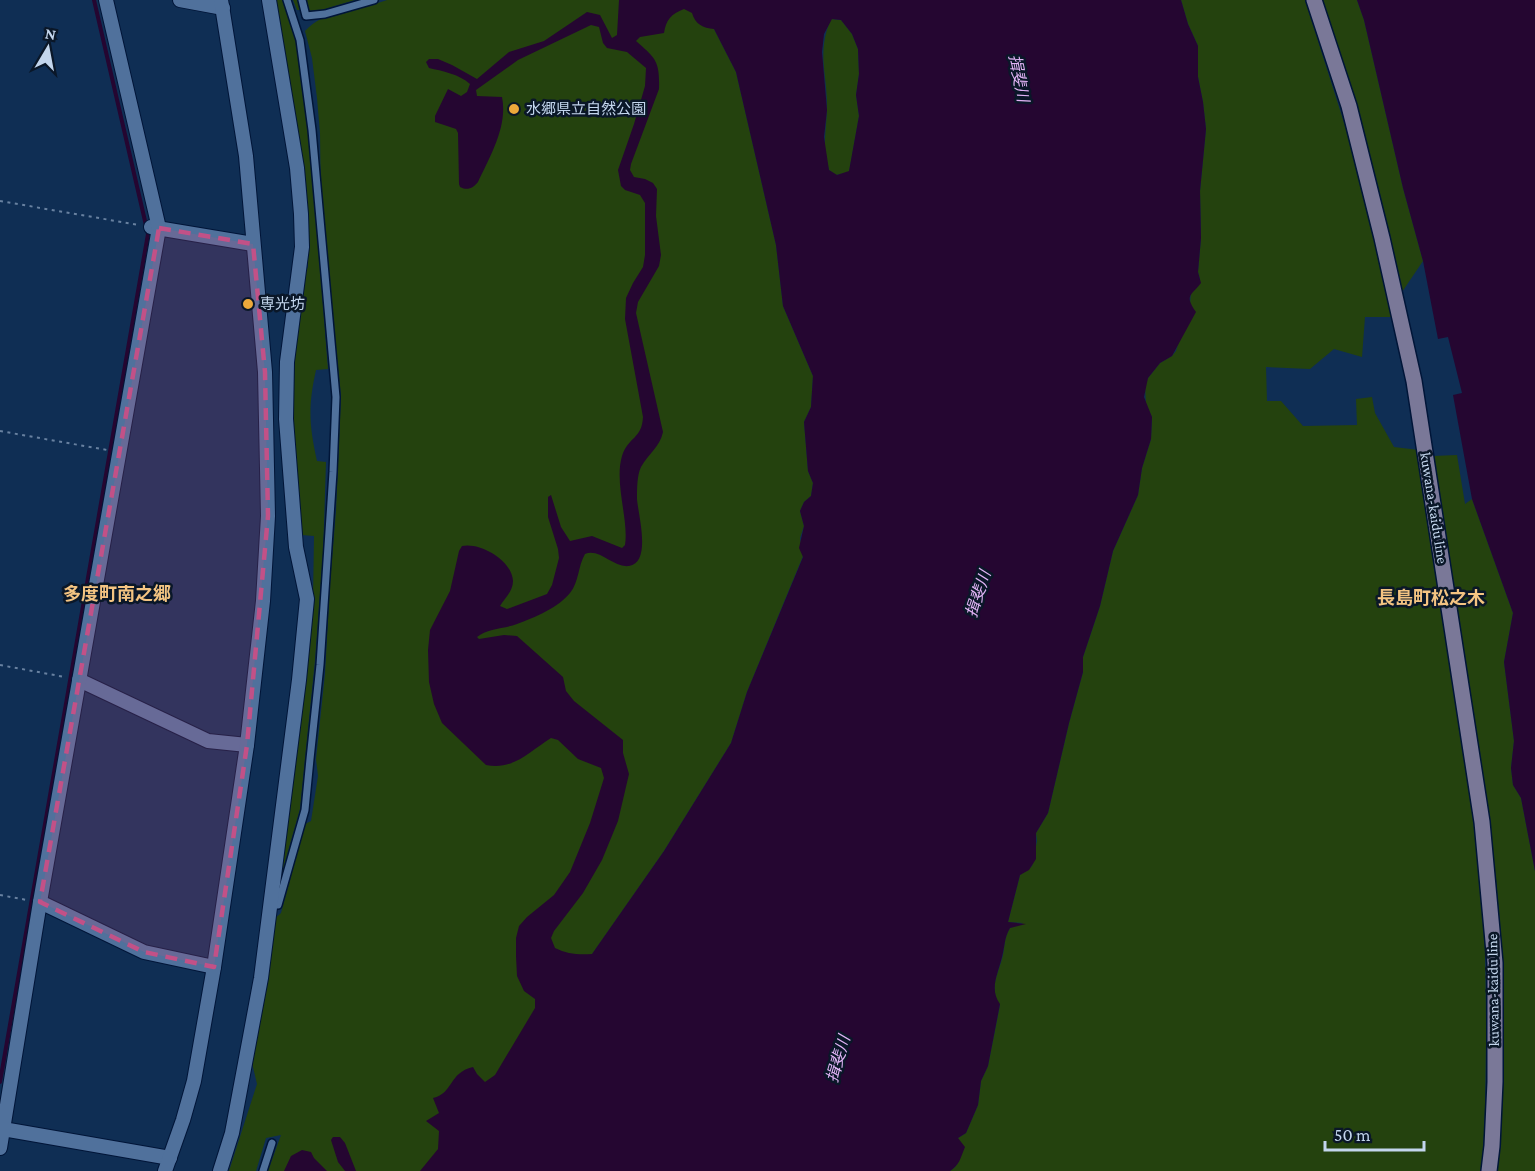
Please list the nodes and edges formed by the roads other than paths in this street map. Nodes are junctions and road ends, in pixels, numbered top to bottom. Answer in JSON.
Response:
{"nodes":[{"id":1,"x":106,"y":0,"type":"edge"},
{"id":2,"x":180,"y":0,"type":"edge"},
{"id":3,"x":270,"y":0,"type":"edge"},
{"id":4,"x":287,"y":0,"type":"edge"},
{"id":5,"x":302,"y":0,"type":"edge"},
{"id":6,"x":374,"y":0,"type":"edge"},
{"id":7,"x":1314,"y":0,"type":"edge"},
{"id":8,"x":222,"y":4,"type":"edge"},
{"id":9,"x":306,"y":16,"type":"junction"},
{"id":10,"x":294,"y":17,"type":"junction"},
{"id":11,"x":150,"y":226,"type":"junction"},
{"id":12,"x":253,"y":244,"type":"junction"},
{"id":13,"x":79,"y":680,"type":"junction"},
{"id":14,"x":247,"y":745,"type":"junction"},
{"id":15,"x":40,"y":902,"type":"junction"},
{"id":16,"x":270,"y":904,"type":"junction"},
{"id":17,"x":214,"y":967,"type":"junction"},
{"id":18,"x":3,"y":1129,"type":"junction"},
{"id":19,"x":272,"y":1143,"type":"dead end"},
{"id":20,"x":0,"y":1148,"type":"edge"},
{"id":21,"x":168,"y":1164,"type":"edge"},
{"id":22,"x":219,"y":1171,"type":"edge"},
{"id":23,"x":263,"y":1171,"type":"edge"},
{"id":24,"x":1489,"y":1171,"type":"edge"}],
"edges":[{"from":1,"to":11,"type":"street"},
{"from":2,"to":8,"type":"street"},
{"from":3,"to":16,"type":"street"},
{"from":4,"to":10,"type":"lane"},
{"from":5,"to":9,"type":"lane"},
{"from":6,"to":9,"type":"lane"},
{"from":7,"to":24,"type":"main road","name":"kuwana-kaidu line"},
{"from":8,"to":12,"type":"street"},
{"from":9,"to":10,"type":"lane"},
{"from":10,"to":16,"type":"lane"},
{"from":11,"to":12,"type":"street"},
{"from":11,"to":13,"type":"street"},
{"from":12,"to":14,"type":"street"},
{"from":13,"to":14,"type":"street"},
{"from":13,"to":15,"type":"street"},
{"from":14,"to":17,"type":"street"},
{"from":15,"to":17,"type":"street"},
{"from":15,"to":18,"type":"street"},
{"from":16,"to":22,"type":"street"},
{"from":17,"to":21,"type":"street"},
{"from":18,"to":20,"type":"street"},
{"from":18,"to":21,"type":"street"},
{"from":19,"to":23,"type":"lane"}]}
